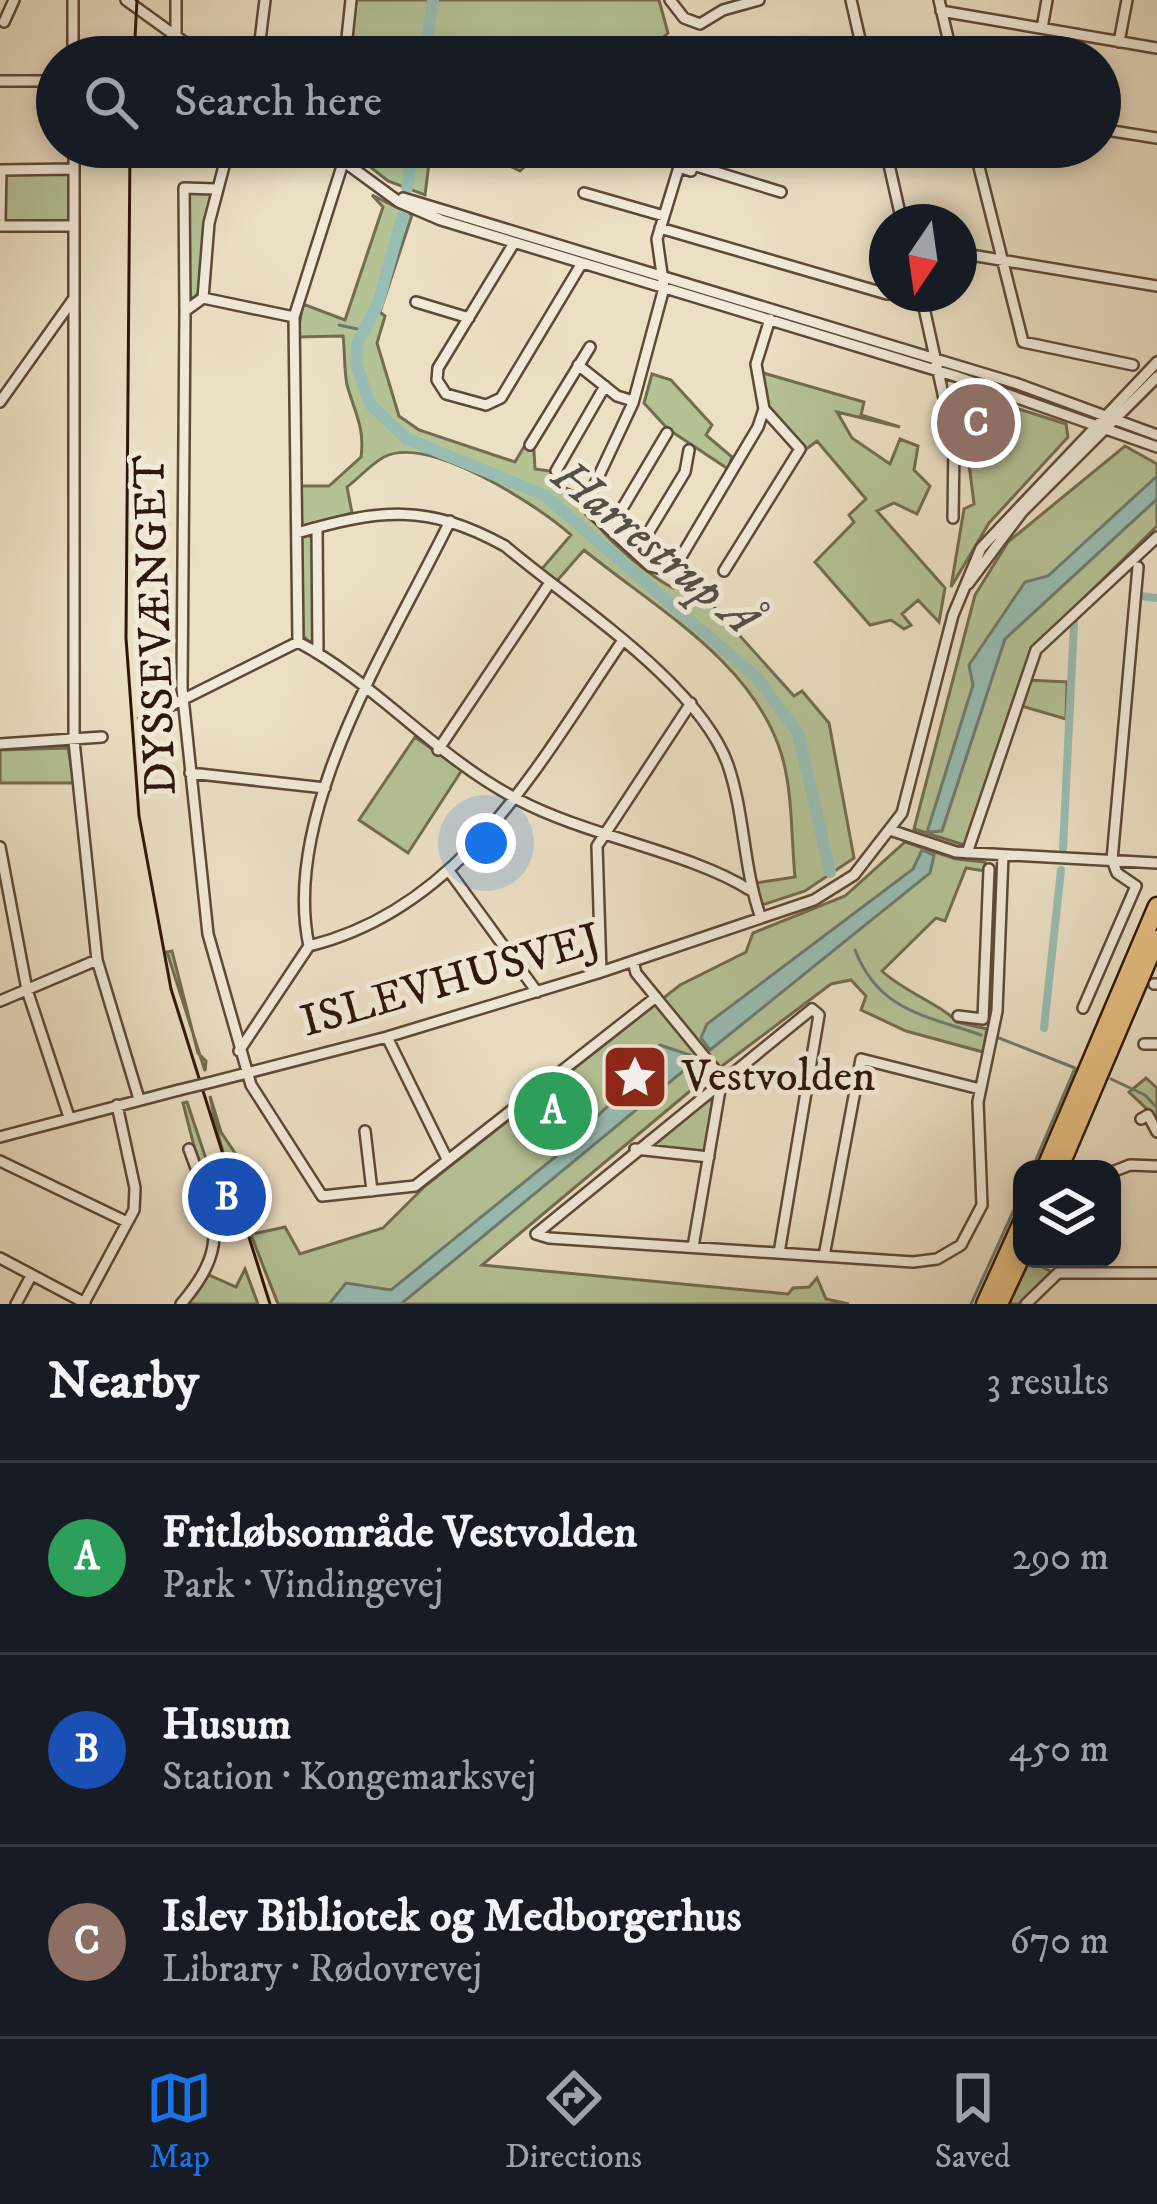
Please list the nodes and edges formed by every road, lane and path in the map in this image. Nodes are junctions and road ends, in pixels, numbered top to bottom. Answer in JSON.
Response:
{"nodes":[{"id":1,"x":14,"y":0,"type":"edge"},
{"id":2,"x":127,"y":0,"type":"edge"},
{"id":3,"x":176,"y":0,"type":"edge"},
{"id":4,"x":265,"y":0,"type":"edge"},
{"id":5,"x":351,"y":0,"type":"edge"},
{"id":6,"x":670,"y":0,"type":"edge"},
{"id":7,"x":759,"y":0,"type":"edge"},
{"id":8,"x":850,"y":0,"type":"edge"},
{"id":9,"x":1048,"y":0,"type":"edge"},
{"id":10,"x":1127,"y":0,"type":"edge"},
{"id":11,"x":73,"y":1,"type":"edge"},
{"id":12,"x":940,"y":5,"type":"edge"},
{"id":13,"x":4,"y":22,"type":"dead end"},
{"id":14,"x":1042,"y":28,"type":"junction"},
{"id":15,"x":176,"y":35,"type":"joint"},
{"id":16,"x":73,"y":36,"type":"edge"},
{"id":17,"x":261,"y":36,"type":"edge"},
{"id":18,"x":347,"y":36,"type":"edge"},
{"id":19,"x":859,"y":36,"type":"edge"},
{"id":20,"x":947,"y":36,"type":"edge"},
{"id":21,"x":1086,"y":36,"type":"edge"},
{"id":22,"x":1120,"y":36,"type":"edge"},
{"id":23,"x":1121,"y":42,"type":"edge"},
{"id":24,"x":1157,"y":48,"type":"edge"},
{"id":25,"x":0,"y":81,"type":"edge"},
{"id":26,"x":36,"y":81,"type":"edge"},
{"id":27,"x":1121,"y":132,"type":"edge"},
{"id":28,"x":1157,"y":138,"type":"edge"},
{"id":29,"x":223,"y":168,"type":"edge"},
{"id":30,"x":341,"y":168,"type":"edge"},
{"id":31,"x":351,"y":168,"type":"edge"},
{"id":32,"x":679,"y":168,"type":"edge"},
{"id":33,"x":703,"y":168,"type":"edge"},
{"id":34,"x":890,"y":168,"type":"edge"},
{"id":35,"x":979,"y":168,"type":"edge"},
{"id":36,"x":74,"y":169,"type":"joint"},
{"id":37,"x":215,"y":190,"type":"junction"},
{"id":38,"x":781,"y":192,"type":"dead end"},
{"id":39,"x":584,"y":193,"type":"dead end"},
{"id":40,"x":392,"y":195,"type":"junction"},
{"id":41,"x":898,"y":204,"type":"edge"},
{"id":42,"x":662,"y":222,"type":"junction"},
{"id":43,"x":0,"y":224,"type":"edge"},
{"id":44,"x":74,"y":226,"type":"junction"},
{"id":45,"x":514,"y":243,"type":"junction"},
{"id":46,"x":977,"y":256,"type":"edge"},
{"id":47,"x":1002,"y":261,"type":"junction"},
{"id":48,"x":582,"y":263,"type":"junction"},
{"id":49,"x":663,"y":282,"type":"junction"},
{"id":50,"x":1157,"y":286,"type":"edge"},
{"id":51,"x":869,"y":288,"type":"edge"},
{"id":52,"x":74,"y":298,"type":"junction"},
{"id":53,"x":202,"y":298,"type":"junction"},
{"id":54,"x":416,"y":302,"type":"dead end"},
{"id":55,"x":185,"y":311,"type":"junction"},
{"id":56,"x":926,"y":312,"type":"edge"},
{"id":57,"x":294,"y":317,"type":"junction"},
{"id":58,"x":469,"y":318,"type":"junction"},
{"id":59,"x":770,"y":319,"type":"junction"},
{"id":60,"x":590,"y":347,"type":"dead end"},
{"id":61,"x":1157,"y":362,"type":"edge"},
{"id":62,"x":1133,"y":364,"type":"dead end"},
{"id":63,"x":578,"y":365,"type":"junction"},
{"id":64,"x":939,"y":366,"type":"junction"},
{"id":65,"x":1157,"y":377,"type":"edge"},
{"id":66,"x":605,"y":386,"type":"junction"},
{"id":67,"x":633,"y":400,"type":"junction"},
{"id":68,"x":0,"y":402,"type":"edge"},
{"id":69,"x":764,"y":409,"type":"junction"},
{"id":70,"x":1105,"y":413,"type":"junction"},
{"id":71,"x":1118,"y":417,"type":"junction"},
{"id":72,"x":1096,"y":422,"type":"junction"},
{"id":73,"x":1108,"y":427,"type":"junction"},
{"id":74,"x":667,"y":433,"type":"dead end"},
{"id":75,"x":1157,"y":435,"type":"edge"},
{"id":76,"x":530,"y":445,"type":"dead end"},
{"id":77,"x":1157,"y":447,"type":"edge"},
{"id":78,"x":689,"y":450,"type":"dead end"},
{"id":79,"x":556,"y":471,"type":"dead end"},
{"id":80,"x":953,"y":518,"type":"dead end"},
{"id":81,"x":450,"y":521,"type":"junction"},
{"id":82,"x":316,"y":528,"type":"junction"},
{"id":83,"x":610,"y":529,"type":"junction"},
{"id":84,"x":297,"y":533,"type":"junction"},
{"id":85,"x":1157,"y":537,"type":"edge"},
{"id":86,"x":636,"y":554,"type":"junction"},
{"id":87,"x":1138,"y":567,"type":"dead end"},
{"id":88,"x":724,"y":571,"type":"dead end"},
{"id":89,"x":550,"y":584,"type":"junction"},
{"id":90,"x":961,"y":593,"type":"junction"},
{"id":91,"x":298,"y":642,"type":"junction"},
{"id":92,"x":621,"y":643,"type":"junction"},
{"id":93,"x":319,"y":653,"type":"junction"},
{"id":94,"x":367,"y":693,"type":"junction"},
{"id":95,"x":182,"y":700,"type":"junction"},
{"id":96,"x":692,"y":703,"type":"junction"},
{"id":97,"x":144,"y":719,"type":"dead end"},
{"id":98,"x":102,"y":737,"type":"dead end"},
{"id":99,"x":74,"y":741,"type":"junction"},
{"id":100,"x":0,"y":744,"type":"edge"},
{"id":101,"x":438,"y":749,"type":"junction"},
{"id":102,"x":190,"y":773,"type":"junction"},
{"id":103,"x":325,"y":788,"type":"junction"},
{"id":104,"x":516,"y":799,"type":"junction"},
{"id":105,"x":893,"y":830,"type":"junction"},
{"id":106,"x":601,"y":836,"type":"junction"},
{"id":107,"x":0,"y":847,"type":"edge"},
{"id":108,"x":968,"y":853,"type":"junction"},
{"id":109,"x":1003,"y":855,"type":"junction"},
{"id":110,"x":1112,"y":860,"type":"junction"},
{"id":111,"x":1157,"y":863,"type":"edge"},
{"id":112,"x":988,"y":869,"type":"dead end"},
{"id":113,"x":449,"y":871,"type":"junction"},
{"id":114,"x":750,"y":890,"type":"junction"},
{"id":115,"x":988,"y":897,"type":"junction"},
{"id":116,"x":1002,"y":898,"type":"junction"},
{"id":117,"x":1157,"y":906,"type":"edge"},
{"id":118,"x":761,"y":918,"type":"junction"},
{"id":119,"x":1157,"y":939,"type":"edge"},
{"id":120,"x":309,"y":946,"type":"junction"},
{"id":121,"x":97,"y":960,"type":"junction"},
{"id":122,"x":633,"y":962,"type":"junction"},
{"id":123,"x":602,"y":972,"type":"junction"},
{"id":124,"x":27,"y":990,"type":"junction"},
{"id":125,"x":537,"y":992,"type":"junction"},
{"id":126,"x":656,"y":997,"type":"junction"},
{"id":127,"x":0,"y":1001,"type":"edge"},
{"id":128,"x":983,"y":1002,"type":"junction"},
{"id":129,"x":998,"y":1003,"type":"junction"},
{"id":130,"x":1083,"y":1008,"type":"dead end"},
{"id":131,"x":958,"y":1016,"type":"dead end"},
{"id":132,"x":386,"y":1037,"type":"junction"},
{"id":133,"x":1144,"y":1044,"type":"dead end"},
{"id":134,"x":1157,"y":1044,"type":"edge"},
{"id":135,"x":239,"y":1051,"type":"junction"},
{"id":136,"x":248,"y":1073,"type":"junction"},
{"id":137,"x":722,"y":1078,"type":"junction"},
{"id":138,"x":980,"y":1088,"type":"junction"},
{"id":139,"x":139,"y":1099,"type":"junction"},
{"id":140,"x":117,"y":1105,"type":"junction"},
{"id":141,"x":69,"y":1118,"type":"junction"},
{"id":142,"x":1142,"y":1119,"type":"dead end"},
{"id":143,"x":364,"y":1131,"type":"dead end"},
{"id":144,"x":1157,"y":1132,"type":"edge"},
{"id":145,"x":0,"y":1137,"type":"edge"},
{"id":146,"x":189,"y":1149,"type":"dead end"},
{"id":147,"x":635,"y":1149,"type":"junction"},
{"id":148,"x":709,"y":1156,"type":"junction"},
{"id":149,"x":447,"y":1159,"type":"junction"},
{"id":150,"x":1049,"y":1160,"type":"edge"},
{"id":151,"x":1063,"y":1160,"type":"edge"},
{"id":152,"x":0,"y":1161,"type":"edge"},
{"id":153,"x":1157,"y":1166,"type":"edge"},
{"id":154,"x":1121,"y":1169,"type":"edge"},
{"id":155,"x":372,"y":1191,"type":"junction"},
{"id":156,"x":128,"y":1222,"type":"junction"},
{"id":157,"x":1013,"y":1242,"type":"edge"},
{"id":158,"x":693,"y":1247,"type":"junction"},
{"id":159,"x":779,"y":1253,"type":"junction"},
{"id":160,"x":824,"y":1256,"type":"junction"},
{"id":161,"x":0,"y":1258,"type":"edge"},
{"id":162,"x":1016,"y":1268,"type":"edge"},
{"id":163,"x":1157,"y":1273,"type":"edge"},
{"id":164,"x":31,"y":1276,"type":"junction"},
{"id":165,"x":85,"y":1303,"type":"edge"},
{"id":166,"x":16,"y":1304,"type":"edge"},
{"id":167,"x":181,"y":1304,"type":"edge"},
{"id":168,"x":985,"y":1304,"type":"edge"},
{"id":169,"x":999,"y":1304,"type":"edge"},
{"id":170,"x":1026,"y":1304,"type":"edge"}],
"edges":[{"from":1,"to":13,"type":"street"},
{"from":2,"to":15,"type":"street"},
{"from":3,"to":15,"type":"street"},
{"from":4,"to":17,"type":"street"},
{"from":5,"to":18,"type":"street"},
{"from":6,"to":7,"type":"street"},
{"from":8,"to":19,"type":"street"},
{"from":9,"to":14,"type":"street"},
{"from":10,"to":22,"type":"street"},
{"from":11,"to":16,"type":"street"},
{"from":12,"to":14,"type":"street"},
{"from":12,"to":20,"type":"street"},
{"from":14,"to":21,"type":"street"},
{"from":23,"to":24,"type":"street"},
{"from":25,"to":26,"type":"street"},
{"from":27,"to":28,"type":"street"},
{"from":29,"to":37,"type":"street","name":"DYSSEVÆNGET"},
{"from":30,"to":57,"type":"street"},
{"from":31,"to":40,"type":"street"},
{"from":32,"to":42,"type":"street"},
{"from":33,"to":38,"type":"street"},
{"from":34,"to":41,"type":"street"},
{"from":35,"to":47,"type":"street"},
{"from":36,"to":43,"type":"street"},
{"from":36,"to":44,"type":"street"},
{"from":37,"to":53,"type":"street","name":"DYSSEVÆNGET"},
{"from":37,"to":55,"type":"street","name":"DYSSEVÆNGET"},
{"from":39,"to":42,"type":"street"},
{"from":40,"to":45,"type":"street"},
{"from":40,"to":49,"type":"street"},
{"from":42,"to":49,"type":"street"},
{"from":42,"to":51,"type":"street"},
{"from":43,"to":44,"type":"street"},
{"from":44,"to":52,"type":"street"},
{"from":45,"to":48,"type":"street"},
{"from":45,"to":58,"type":"street"},
{"from":46,"to":47,"type":"street"},
{"from":47,"to":50,"type":"street"},
{"from":47,"to":62,"type":"street"},
{"from":48,"to":49,"type":"street"},
{"from":48,"to":58,"type":"street"},
{"from":49,"to":59,"type":"street"},
{"from":49,"to":64,"type":"street"},
{"from":49,"to":67,"type":"street"},
{"from":52,"to":68,"type":"street"},
{"from":52,"to":99,"type":"street"},
{"from":53,"to":55,"type":"street"},
{"from":53,"to":57,"type":"street"},
{"from":54,"to":58,"type":"street"},
{"from":55,"to":95,"type":"street","name":"DYSSEVÆNGET"},
{"from":56,"to":64,"type":"street"},
{"from":57,"to":84,"type":"street"},
{"from":59,"to":64,"type":"street"},
{"from":59,"to":69,"type":"street"},
{"from":60,"to":63,"type":"street"},
{"from":61,"to":70,"type":"street"},
{"from":63,"to":66,"type":"street"},
{"from":63,"to":76,"type":"street"},
{"from":64,"to":70,"type":"street"},
{"from":64,"to":72,"type":"street"},
{"from":64,"to":80,"type":"street"},
{"from":65,"to":71,"type":"street"},
{"from":66,"to":67,"type":"street"},
{"from":66,"to":79,"type":"street"},
{"from":67,"to":83,"type":"street"},
{"from":69,"to":86,"type":"street"},
{"from":69,"to":88,"type":"street"},
{"from":70,"to":71,"type":"street"},
{"from":70,"to":72,"type":"street"},
{"from":71,"to":73,"type":"street"},
{"from":71,"to":75,"type":"street"},
{"from":72,"to":73,"type":"street"},
{"from":72,"to":90,"type":"street"},
{"from":73,"to":77,"type":"street"},
{"from":73,"to":90,"type":"street"},
{"from":74,"to":83,"type":"street"},
{"from":78,"to":86,"type":"street"},
{"from":81,"to":82,"type":"street"},
{"from":81,"to":89,"type":"street"},
{"from":81,"to":94,"type":"street"},
{"from":82,"to":84,"type":"street"},
{"from":82,"to":93,"type":"street"},
{"from":83,"to":86,"type":"street"},
{"from":84,"to":91,"type":"street"},
{"from":85,"to":108,"type":"street"},
{"from":87,"to":110,"type":"street"},
{"from":89,"to":92,"type":"street"},
{"from":89,"to":101,"type":"street"},
{"from":90,"to":105,"type":"street"},
{"from":91,"to":93,"type":"street"},
{"from":91,"to":95,"type":"street"},
{"from":92,"to":96,"type":"street"},
{"from":92,"to":104,"type":"street"},
{"from":93,"to":94,"type":"street"},
{"from":94,"to":101,"type":"street"},
{"from":94,"to":103,"type":"street"},
{"from":95,"to":97,"type":"street"},
{"from":95,"to":102,"type":"street","name":"DYSSEVÆNGET"},
{"from":96,"to":106,"type":"street"},
{"from":96,"to":114,"type":"street"},
{"from":98,"to":99,"type":"street"},
{"from":99,"to":100,"type":"street"},
{"from":99,"to":121,"type":"street"},
{"from":101,"to":104,"type":"street"},
{"from":102,"to":103,"type":"street"},
{"from":102,"to":135,"type":"street","name":"DYSSEVÆNGET"},
{"from":103,"to":120,"type":"street"},
{"from":104,"to":106,"type":"street"},
{"from":104,"to":113,"type":"street"},
{"from":105,"to":108,"type":"street"},
{"from":105,"to":118,"type":"street","name":"ISLEVHUSVEJ"},
{"from":106,"to":114,"type":"street"},
{"from":106,"to":123,"type":"street"},
{"from":107,"to":124,"type":"street"},
{"from":108,"to":109,"type":"street"},
{"from":109,"to":110,"type":"street"},
{"from":109,"to":116,"type":"street"},
{"from":110,"to":111,"type":"street"},
{"from":110,"to":130,"type":"street"},
{"from":112,"to":115,"type":"street"},
{"from":113,"to":120,"type":"street"},
{"from":113,"to":125,"type":"street"},
{"from":114,"to":118,"type":"street"},
{"from":115,"to":116,"type":"street"},
{"from":115,"to":128,"type":"street"},
{"from":116,"to":129,"type":"street"},
{"from":117,"to":150,"type":"highway"},
{"from":118,"to":122,"type":"street","name":"ISLEVHUSVEJ"},
{"from":119,"to":151,"type":"highway"},
{"from":120,"to":135,"type":"street"},
{"from":121,"to":124,"type":"street"},
{"from":121,"to":139,"type":"street"},
{"from":122,"to":123,"type":"street","name":"ISLEVHUSVEJ"},
{"from":122,"to":126,"type":"street"},
{"from":123,"to":125,"type":"street","name":"ISLEVHUSVEJ"},
{"from":124,"to":127,"type":"street"},
{"from":124,"to":141,"type":"street"},
{"from":125,"to":132,"type":"street","name":"ISLEVHUSVEJ"},
{"from":126,"to":137,"type":"street"},
{"from":126,"to":149,"type":"street"},
{"from":128,"to":129,"type":"street"},
{"from":128,"to":131,"type":"street"},
{"from":129,"to":138,"type":"street"},
{"from":132,"to":136,"type":"street","name":"ISLEVHUSVEJ"},
{"from":132,"to":149,"type":"street"},
{"from":133,"to":134,"type":"street"},
{"from":135,"to":136,"type":"street","name":"DYSSEVÆNGET"},
{"from":136,"to":139,"type":"street","name":"ISLEVHUSVEJ","bridge":true},
{"from":136,"to":155,"type":"street","name":"DYSSEVÆNGET"},
{"from":137,"to":147,"type":"street"},
{"from":137,"to":148,"type":"street"},
{"from":137,"to":159,"type":"street"},
{"from":138,"to":160,"type":"street"},
{"from":138,"to":160,"type":"street"},
{"from":139,"to":140,"type":"street","name":"ISLEVHUSVEJ"},
{"from":140,"to":141,"type":"street","name":"ISLEVHUSVEJ"},
{"from":140,"to":156,"type":"street"},
{"from":141,"to":145,"type":"street","name":"ISLEVHUSVEJ"},
{"from":142,"to":144,"type":"street"},
{"from":143,"to":155,"type":"street"},
{"from":146,"to":167,"type":"street"},
{"from":147,"to":148,"type":"street"},
{"from":147,"to":158,"type":"street"},
{"from":148,"to":158,"type":"street"},
{"from":149,"to":155,"type":"street"},
{"from":152,"to":156,"type":"street"},
{"from":153,"to":154,"type":"street"},
{"from":156,"to":165,"type":"street"},
{"from":157,"to":168,"type":"highway"},
{"from":158,"to":159,"type":"street"},
{"from":159,"to":160,"type":"street"},
{"from":161,"to":164,"type":"street"},
{"from":162,"to":169,"type":"highway"},
{"from":163,"to":170,"type":"street"},
{"from":164,"to":165,"type":"street"},
{"from":164,"to":166,"type":"street"}]}
